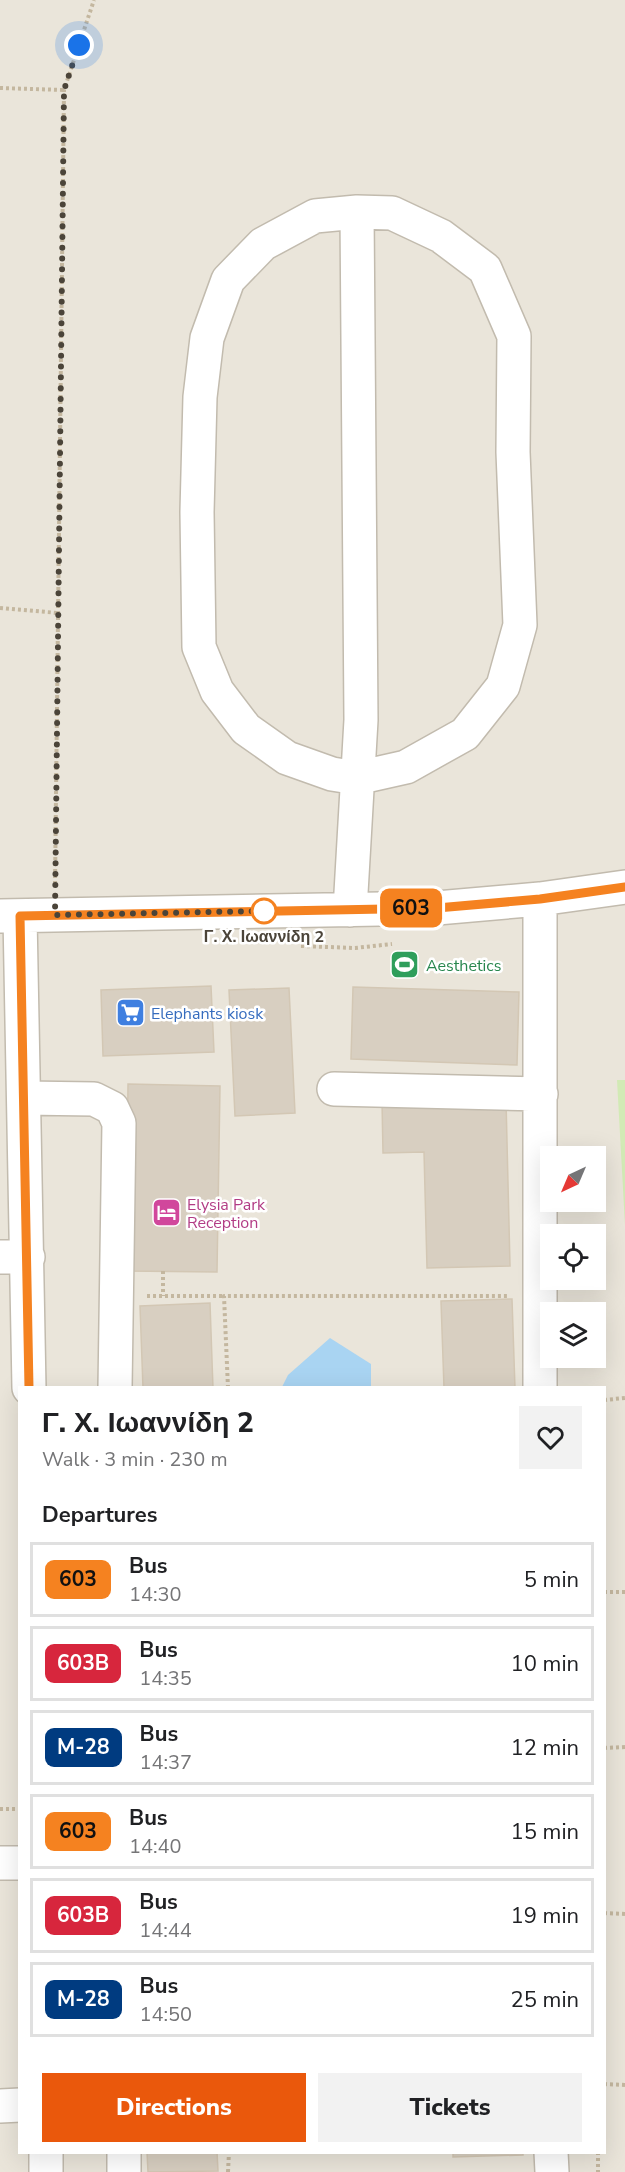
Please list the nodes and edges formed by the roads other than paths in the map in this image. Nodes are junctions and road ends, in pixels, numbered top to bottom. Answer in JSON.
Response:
{"nodes":[{"id":1,"x":357,"y":212,"type":"junction"},
{"id":2,"x":357,"y":778,"type":"junction"},
{"id":3,"x":625,"y":887,"type":"edge"},
{"id":4,"x":540,"y":899,"type":"junction"},
{"id":5,"x":350,"y":910,"type":"junction"},
{"id":6,"x":10,"y":916,"type":"edge"},
{"id":7,"x":333,"y":1089,"type":"dead end"},
{"id":8,"x":541,"y":1094,"type":"junction"},
{"id":9,"x":24,"y":1098,"type":"junction"},
{"id":10,"x":14,"y":1257,"type":"edge"},
{"id":11,"x":29,"y":1386,"type":"edge"},
{"id":12,"x":115,"y":1386,"type":"edge"},
{"id":13,"x":540,"y":1386,"type":"edge"},
{"id":14,"x":0,"y":1863,"type":"edge"},
{"id":15,"x":18,"y":1863,"type":"edge"},
{"id":16,"x":18,"y":2105,"type":"edge"},
{"id":17,"x":0,"y":2106,"type":"edge"},
{"id":18,"x":46,"y":2154,"type":"edge"},
{"id":19,"x":124,"y":2154,"type":"edge"},
{"id":20,"x":551,"y":2154,"type":"edge"},
{"id":21,"x":46,"y":2172,"type":"edge"},
{"id":22,"x":124,"y":2172,"type":"edge"},
{"id":23,"x":552,"y":2172,"type":"edge"}],
"edges":[{"from":1,"to":2,"type":"street"},
{"from":1,"to":2,"type":"street"},
{"from":1,"to":2,"type":"street"},
{"from":2,"to":5,"type":"street"},
{"from":3,"to":4,"type":"street"},
{"from":4,"to":5,"type":"street"},
{"from":4,"to":8,"type":"street"},
{"from":5,"to":6,"type":"street"},
{"from":6,"to":9,"type":"street"},
{"from":7,"to":8,"type":"street"},
{"from":8,"to":13,"type":"street"},
{"from":9,"to":10,"type":"street"},
{"from":9,"to":12,"type":"street"},
{"from":10,"to":11,"type":"street"},
{"from":14,"to":15,"type":"street"},
{"from":16,"to":17,"type":"street"},
{"from":18,"to":21,"type":"street"},
{"from":19,"to":22,"type":"street"},
{"from":20,"to":23,"type":"street"}]}
